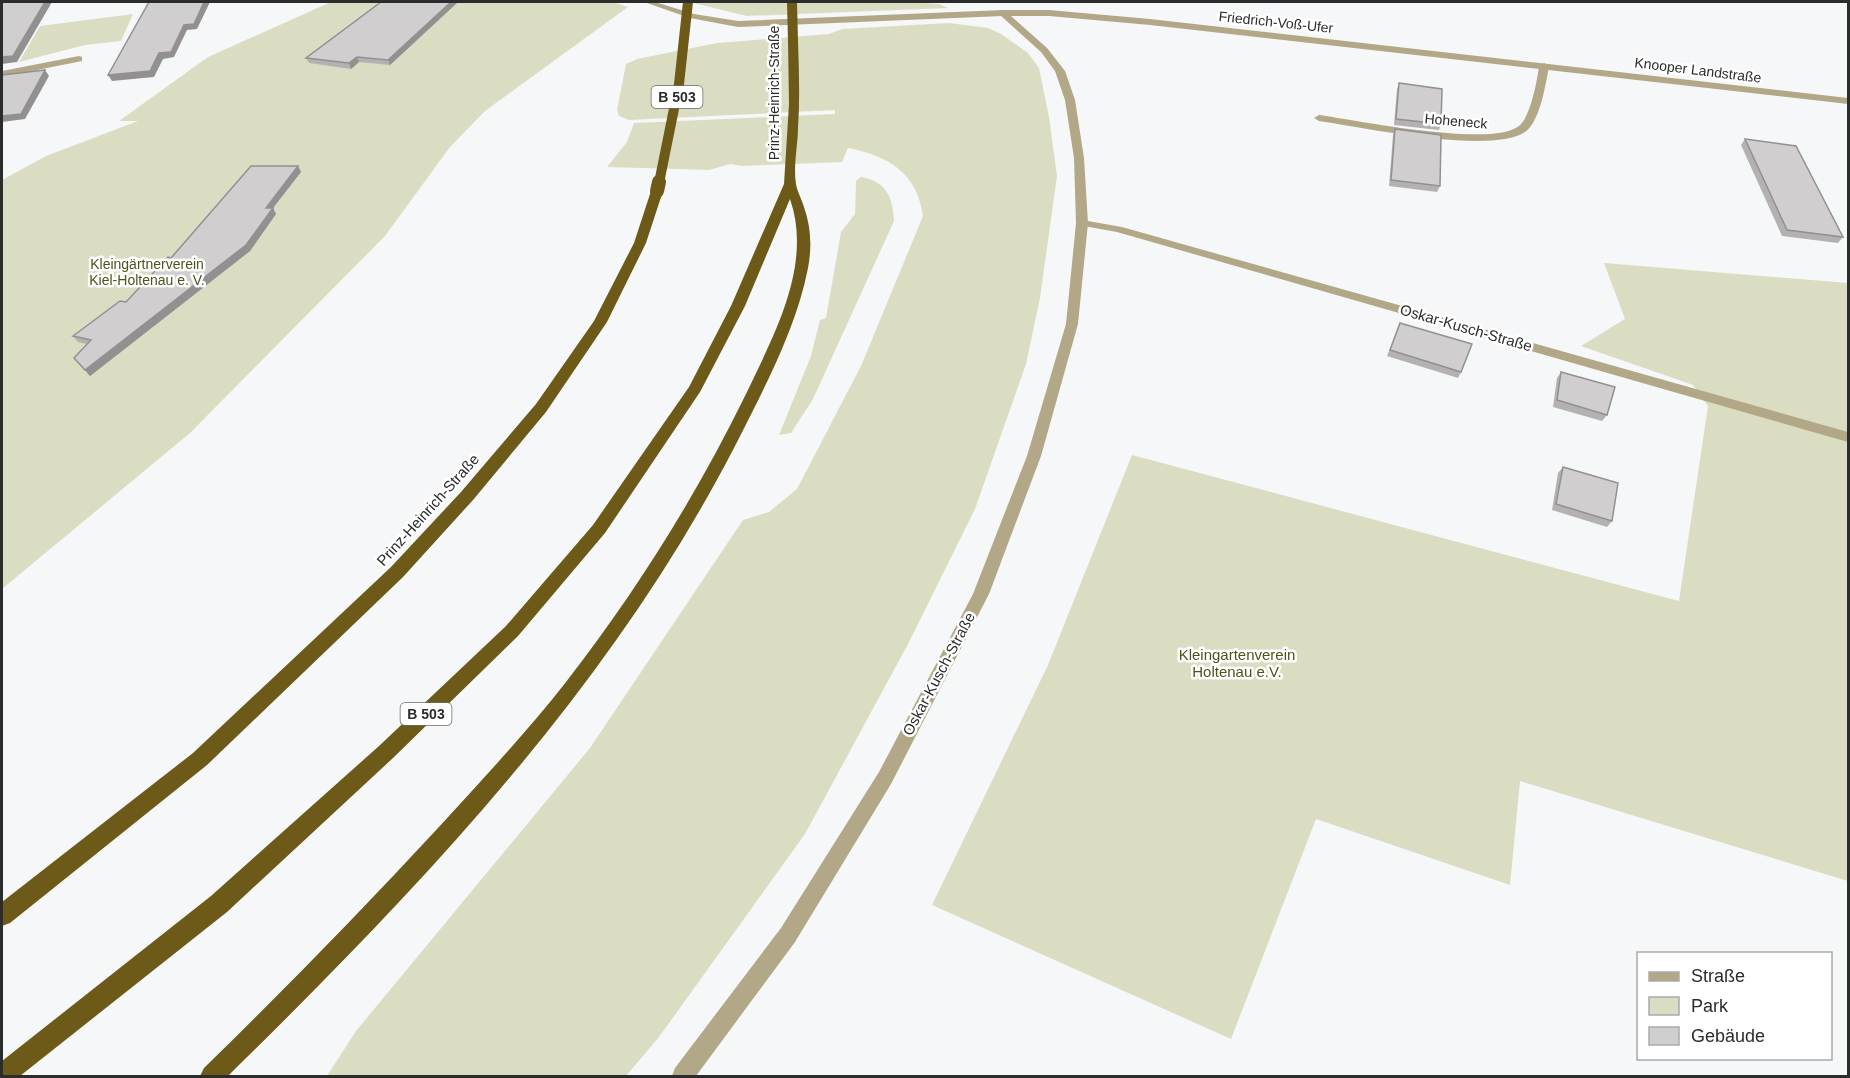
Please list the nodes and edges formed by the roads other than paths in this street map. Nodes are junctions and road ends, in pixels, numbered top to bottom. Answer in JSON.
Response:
{"nodes":[{"id":1,"x":648,"y":2,"type":"edge"},
{"id":2,"x":688,"y":2,"type":"edge"},
{"id":3,"x":792,"y":2,"type":"edge"},
{"id":4,"x":998,"y":13,"type":"junction"},
{"id":5,"x":79,"y":59,"type":"dead end"},
{"id":6,"x":1544,"y":66,"type":"junction"},
{"id":7,"x":2,"y":74,"type":"edge"},
{"id":8,"x":1848,"y":101,"type":"edge"},
{"id":9,"x":1319,"y":118,"type":"dead end"},
{"id":10,"x":790,"y":184,"type":"junction"},
{"id":11,"x":1082,"y":223,"type":"junction"},
{"id":12,"x":1848,"y":437,"type":"edge"},
{"id":13,"x":2,"y":915,"type":"edge"},
{"id":14,"x":2,"y":1076,"type":"edge"},
{"id":15,"x":212,"y":1077,"type":"edge"},
{"id":16,"x":683,"y":1077,"type":"edge"}],
"edges":[{"from":1,"to":4,"type":"street","name":"Friedrich-Voß-Ufer"},
{"from":2,"to":13,"type":"highway","name":"Prinz-Heinrich-Straße","number":"B 503","bridge":true},
{"from":3,"to":10,"type":"highway","name":"Prinz-Heinrich-Straße","number":"B 503","bridge":true},
{"from":4,"to":6,"type":"street","name":"Friedrich-Voß-Ufer"},
{"from":4,"to":11,"type":"street","name":"Oskar-Kusch-Straße"},
{"from":5,"to":7,"type":"street"},
{"from":6,"to":8,"type":"street","name":"Knooper Landstraße"},
{"from":6,"to":9,"type":"street","name":"Hoheneck"},
{"from":10,"to":14,"type":"highway","number":"B 503"},
{"from":10,"to":15,"type":"highway","number":"B 503"},
{"from":11,"to":12,"type":"street","name":"Oskar-Kusch-Straße"},
{"from":11,"to":16,"type":"street","name":"Oskar-Kusch-Straße"}]}
